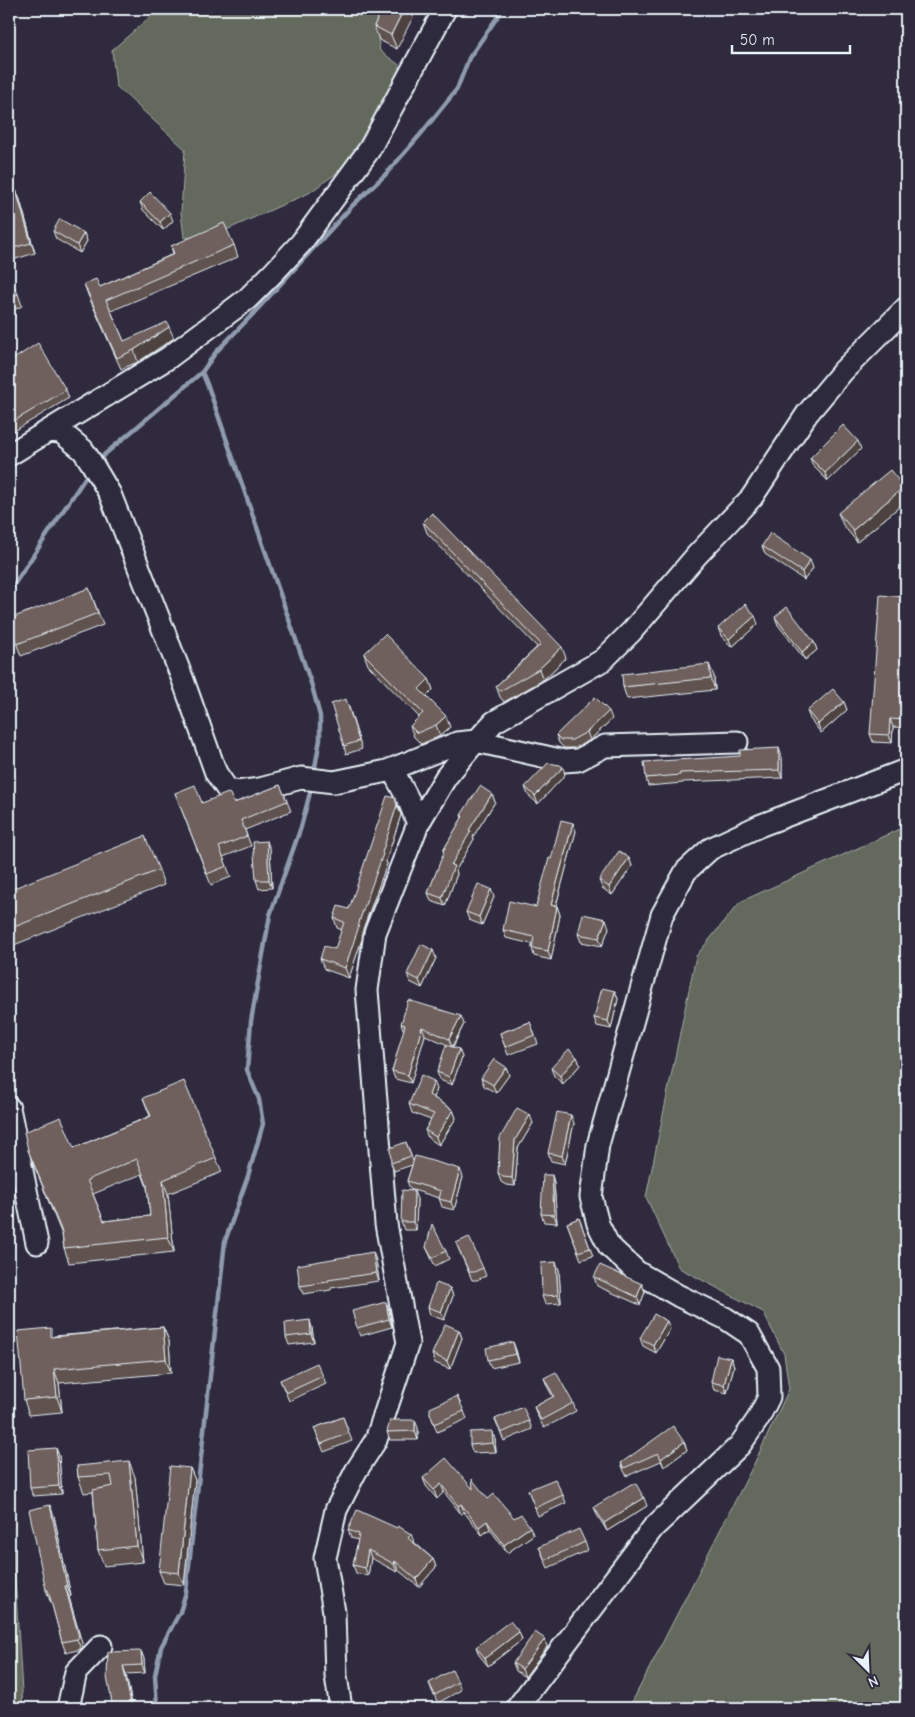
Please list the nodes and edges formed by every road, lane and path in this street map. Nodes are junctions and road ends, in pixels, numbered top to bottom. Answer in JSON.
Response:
{"nodes":[{"id":1,"x":445,"y":9,"type":"edge"},
{"id":2,"x":906,"y":308,"type":"edge"},
{"id":3,"x":48,"y":431,"type":"junction"},
{"id":4,"x":9,"y":454,"type":"edge"},
{"id":5,"x":476,"y":741,"type":"junction"},
{"id":6,"x":737,"y":742,"type":"dead end"},
{"id":7,"x":392,"y":769,"type":"junction"},
{"id":8,"x":906,"y":770,"type":"edge"},
{"id":9,"x":418,"y":824,"type":"junction"},
{"id":10,"x":9,"y":1108,"type":"edge"},
{"id":11,"x":37,"y":1243,"type":"dead end"},
{"id":12,"x":101,"y":1646,"type":"dead end"},
{"id":13,"x":68,"y":1708,"type":"edge"},
{"id":14,"x":341,"y":1708,"type":"edge"},
{"id":15,"x":517,"y":1708,"type":"edge"}],
"edges":[{"from":1,"to":3,"type":"street"},
{"from":2,"to":5,"type":"street"},
{"from":3,"to":4,"type":"street"},
{"from":3,"to":7,"type":"street"},
{"from":5,"to":6,"type":"street"},
{"from":5,"to":7,"type":"street"},
{"from":5,"to":9,"type":"street"},
{"from":7,"to":9,"type":"street"},
{"from":8,"to":15,"type":"street"},
{"from":9,"to":14,"type":"street"},
{"from":10,"to":11,"type":"street"},
{"from":12,"to":13,"type":"street"}]}
